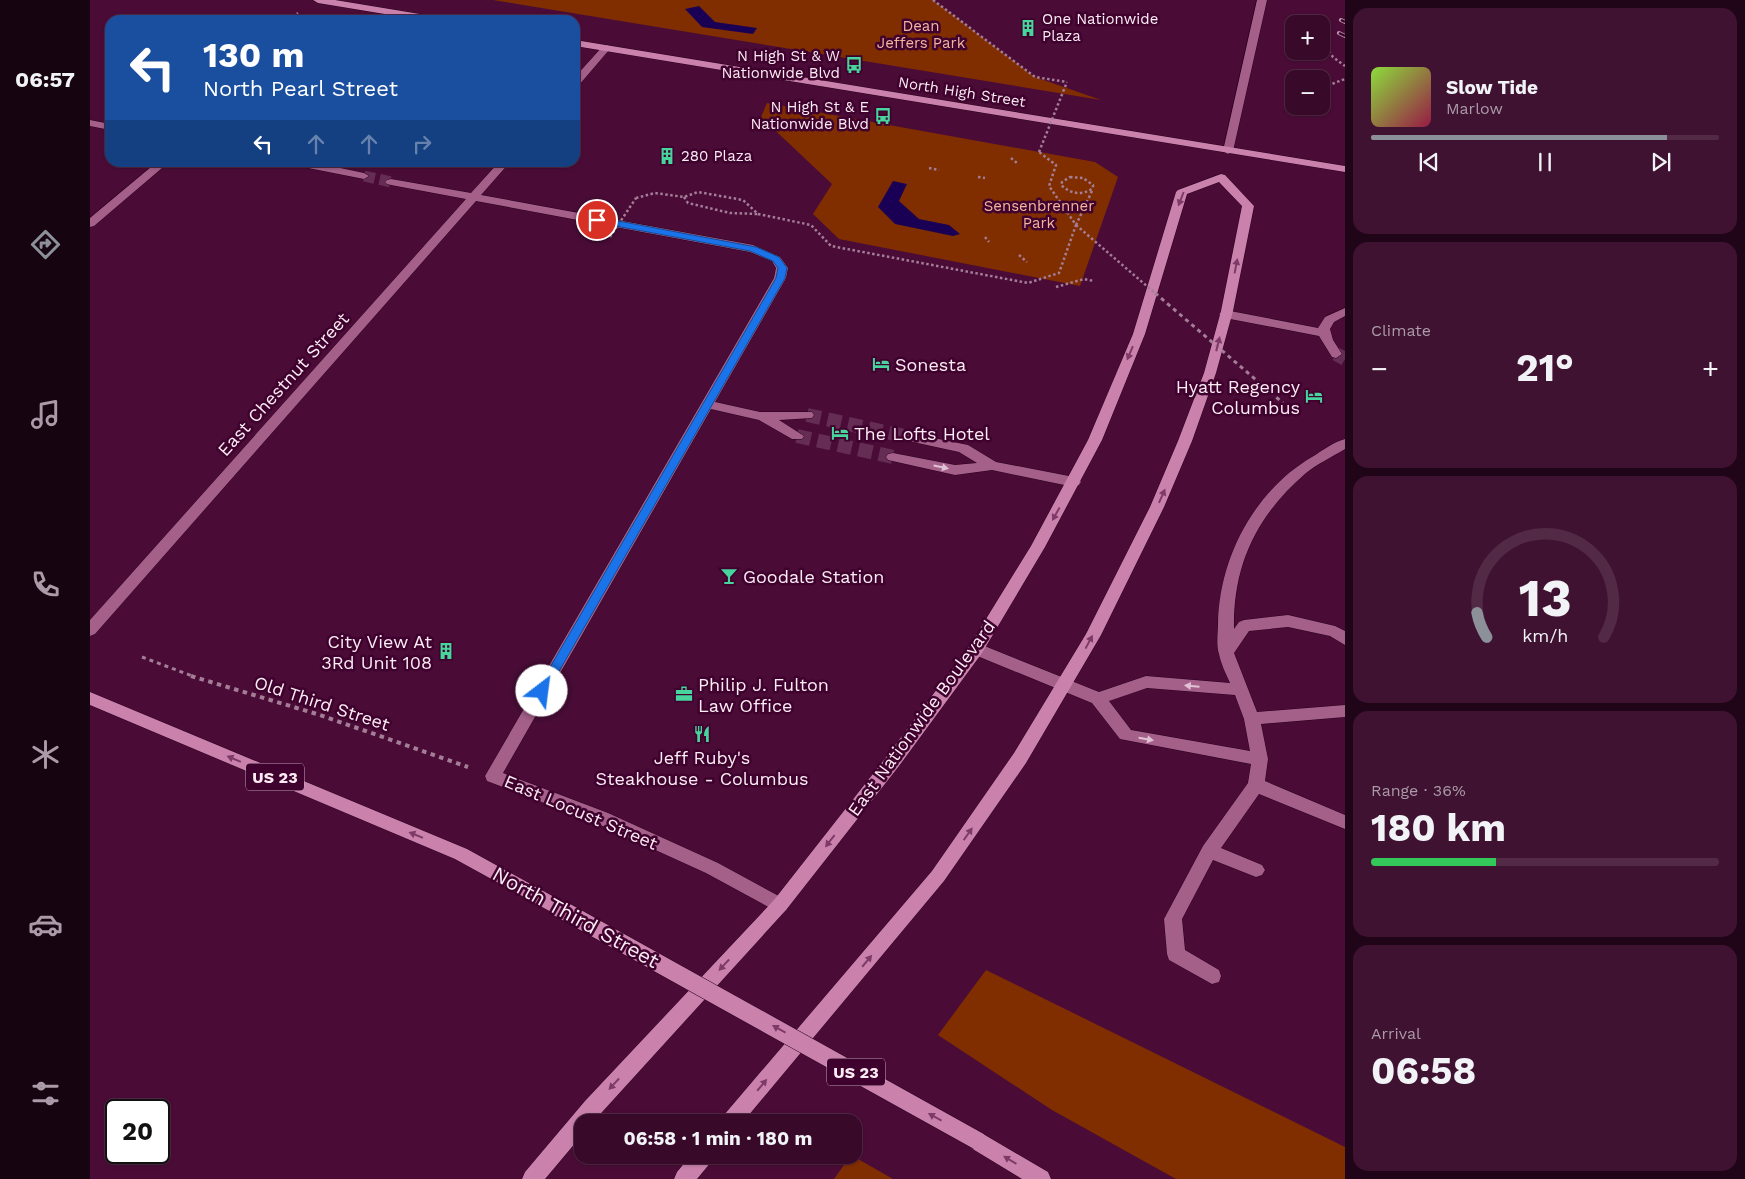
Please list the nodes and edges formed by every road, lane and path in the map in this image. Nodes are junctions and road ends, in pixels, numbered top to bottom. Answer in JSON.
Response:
{"nodes":[{"id":1,"x":318,"y":0,"type":"edge"},
{"id":2,"x":933,"y":0,"type":"edge"},
{"id":3,"x":1262,"y":0,"type":"edge"},
{"id":4,"x":408,"y":15,"type":"edge"},
{"id":5,"x":580,"y":44,"type":"edge"},
{"id":6,"x":606,"y":48,"type":"junction"},
{"id":7,"x":1330,"y":53,"type":"edge"},
{"id":8,"x":1345,"y":66,"type":"edge"},
{"id":9,"x":580,"y":77,"type":"edge"},
{"id":10,"x":1345,"y":79,"type":"edge"},
{"id":11,"x":1330,"y":85,"type":"edge"},
{"id":12,"x":90,"y":123,"type":"edge"},
{"id":13,"x":105,"y":126,"type":"edge"},
{"id":14,"x":1011,"y":158,"type":"dead end"},
{"id":15,"x":1017,"y":163,"type":"dead end"},
{"id":16,"x":1224,"y":164,"type":"junction"},
{"id":17,"x":158,"y":167,"type":"edge"},
{"id":18,"x":318,"y":167,"type":"edge"},
{"id":19,"x":501,"y":167,"type":"edge"},
{"id":20,"x":929,"y":168,"type":"dead end"},
{"id":21,"x":939,"y":170,"type":"dead end"},
{"id":22,"x":1345,"y":170,"type":"edge"},
{"id":23,"x":1079,"y":172,"type":"dead end"},
{"id":24,"x":364,"y":176,"type":"tunnel mouth"},
{"id":25,"x":978,"y":177,"type":"dead end"},
{"id":26,"x":1080,"y":177,"type":"junction"},
{"id":27,"x":984,"y":178,"type":"dead end"},
{"id":28,"x":391,"y":182,"type":"tunnel mouth"},
{"id":29,"x":1093,"y":188,"type":"junction"},
{"id":30,"x":684,"y":197,"type":"junction"},
{"id":31,"x":474,"y":198,"type":"junction"},
{"id":32,"x":758,"y":214,"type":"junction"},
{"id":33,"x":597,"y":220,"type":"junction"},
{"id":34,"x":90,"y":224,"type":"edge"},
{"id":35,"x":1076,"y":225,"type":"junction"},
{"id":36,"x":587,"y":233,"type":"dead end"},
{"id":37,"x":610,"y":237,"type":"dead end"},
{"id":38,"x":985,"y":237,"type":"dead end"},
{"id":39,"x":989,"y":242,"type":"dead end"},
{"id":40,"x":1019,"y":255,"type":"dead end"},
{"id":41,"x":1027,"y":262,"type":"dead end"},
{"id":42,"x":1094,"y":281,"type":"dead end"},
{"id":43,"x":1056,"y":287,"type":"dead end"},
{"id":44,"x":1345,"y":312,"type":"edge"},
{"id":45,"x":1225,"y":314,"type":"junction"},
{"id":46,"x":1323,"y":333,"type":"junction"},
{"id":47,"x":1336,"y":354,"type":"tunnel mouth"},
{"id":48,"x":1283,"y":403,"type":"dead end"},
{"id":49,"x":708,"y":404,"type":"junction"},
{"id":50,"x":807,"y":415,"type":"tunnel mouth"},
{"id":51,"x":760,"y":416,"type":"junction"},
{"id":52,"x":797,"y":436,"type":"tunnel mouth"},
{"id":53,"x":909,"y":437,"type":"tunnel mouth"},
{"id":54,"x":1345,"y":443,"type":"edge"},
{"id":55,"x":893,"y":457,"type":"tunnel mouth"},
{"id":56,"x":992,"y":466,"type":"junction"},
{"id":57,"x":1074,"y":482,"type":"junction"},
{"id":58,"x":90,"y":630,"type":"edge"},
{"id":59,"x":1345,"y":639,"type":"edge"},
{"id":60,"x":976,"y":649,"type":"junction"},
{"id":61,"x":1226,"y":653,"type":"junction"},
{"id":62,"x":142,"y":657,"type":"dead end"},
{"id":63,"x":1066,"y":685,"type":"junction"},
{"id":64,"x":1241,"y":690,"type":"junction"},
{"id":65,"x":90,"y":698,"type":"edge"},
{"id":66,"x":1098,"y":699,"type":"junction"},
{"id":67,"x":1345,"y":711,"type":"edge"},
{"id":68,"x":1252,"y":719,"type":"junction"},
{"id":69,"x":1260,"y":759,"type":"junction"},
{"id":70,"x":493,"y":776,"type":"junction"},
{"id":71,"x":1256,"y":785,"type":"junction"},
{"id":72,"x":1345,"y":822,"type":"edge"},
{"id":73,"x":1209,"y":851,"type":"junction"},
{"id":74,"x":1256,"y":870,"type":"dead end"},
{"id":75,"x":780,"y":905,"type":"junction"},
{"id":76,"x":1212,"y":976,"type":"dead end"},
{"id":77,"x":738,"y":1114,"type":"edge"},
{"id":78,"x":696,"y":1164,"type":"edge"},
{"id":79,"x":540,"y":1176,"type":"edge"},
{"id":80,"x":684,"y":1179,"type":"edge"},
{"id":81,"x":1041,"y":1179,"type":"edge"}],
"edges":[{"from":1,"to":4,"type":"main road"},
{"from":2,"to":35,"type":"path","bridge":true},
{"from":3,"to":16,"type":"street"},
{"from":5,"to":6,"type":"main road","name":"North High Street"},
{"from":6,"to":9,"type":"street"},
{"from":6,"to":16,"type":"main road","name":"North High Street"},
{"from":7,"to":8,"type":"path"},
{"from":10,"to":11,"type":"path"},
{"from":12,"to":13,"type":"street"},
{"from":14,"to":15,"type":"path"},
{"from":16,"to":22,"type":"main road","name":"North High Street"},
{"from":45,"to":16,"type":"main road","one_way":true},
{"from":16,"to":57,"type":"main road","name":"East Nationwide Boulevard","one_way":true},
{"from":17,"to":34,"type":"street"},
{"from":18,"to":24,"type":"street"},
{"from":19,"to":31,"type":"street","name":"East Chestnut Street"},
{"from":20,"to":21,"type":"path"},
{"from":23,"to":26,"type":"path"},
{"from":25,"to":27,"type":"path"},
{"from":26,"to":29,"type":"path"},
{"from":26,"to":29,"type":"path"},
{"from":28,"to":31,"type":"street"},
{"from":29,"to":35,"type":"path"},
{"from":30,"to":32,"type":"path"},
{"from":30,"to":32,"type":"path"},
{"from":30,"to":37,"type":"path","bridge":true},
{"from":31,"to":33,"type":"street"},
{"from":31,"to":58,"type":"street","name":"East Chestnut Street"},
{"from":32,"to":35,"type":"path"},
{"from":33,"to":36,"type":"street"},
{"from":33,"to":49,"type":"street","name":"East Locust Street"},
{"from":35,"to":48,"type":"path","bridge":true},
{"from":38,"to":39,"type":"path"},
{"from":40,"to":41,"type":"path"},
{"from":42,"to":43,"type":"path"},
{"from":44,"to":46,"type":"street"},
{"from":45,"to":46,"type":"street"},
{"from":63,"to":45,"type":"main road","one_way":true},
{"from":46,"to":47,"type":"street"},
{"from":49,"to":51,"type":"street"},
{"from":49,"to":70,"type":"street","name":"East Locust Street"},
{"from":50,"to":51,"type":"street"},
{"from":51,"to":52,"type":"street"},
{"from":53,"to":56,"type":"street"},
{"from":54,"to":61,"type":"street"},
{"from":55,"to":56,"type":"street","one_way":true},
{"from":56,"to":57,"type":"street"},
{"from":57,"to":60,"type":"main road","name":"East Nationwide Boulevard","one_way":true},
{"from":59,"to":61,"type":"street"},
{"from":60,"to":63,"type":"street"},
{"from":60,"to":75,"type":"main road","name":"East Nationwide Boulevard","one_way":true},
{"from":61,"to":64,"type":"street"},
{"from":62,"to":70,"type":"path","name":"Old Third Street"},
{"from":63,"to":66,"type":"street"},
{"from":77,"to":63,"type":"main road","one_way":true},
{"from":64,"to":66,"type":"street","one_way":true},
{"from":64,"to":68,"type":"street"},
{"from":81,"to":65,"type":"main road","name":"North Third Street","number":"US 23","one_way":true,"bridge":true},
{"from":66,"to":69,"type":"street","one_way":true},
{"from":67,"to":68,"type":"street"},
{"from":68,"to":69,"type":"street"},
{"from":69,"to":71,"type":"street"},
{"from":70,"to":75,"type":"street","name":"East Locust Street"},
{"from":71,"to":72,"type":"street"},
{"from":71,"to":73,"type":"street"},
{"from":73,"to":74,"type":"street"},
{"from":73,"to":76,"type":"street"},
{"from":75,"to":79,"type":"main road","name":"East Nationwide Boulevard","one_way":true},
{"from":78,"to":80,"type":"main road"}]}
